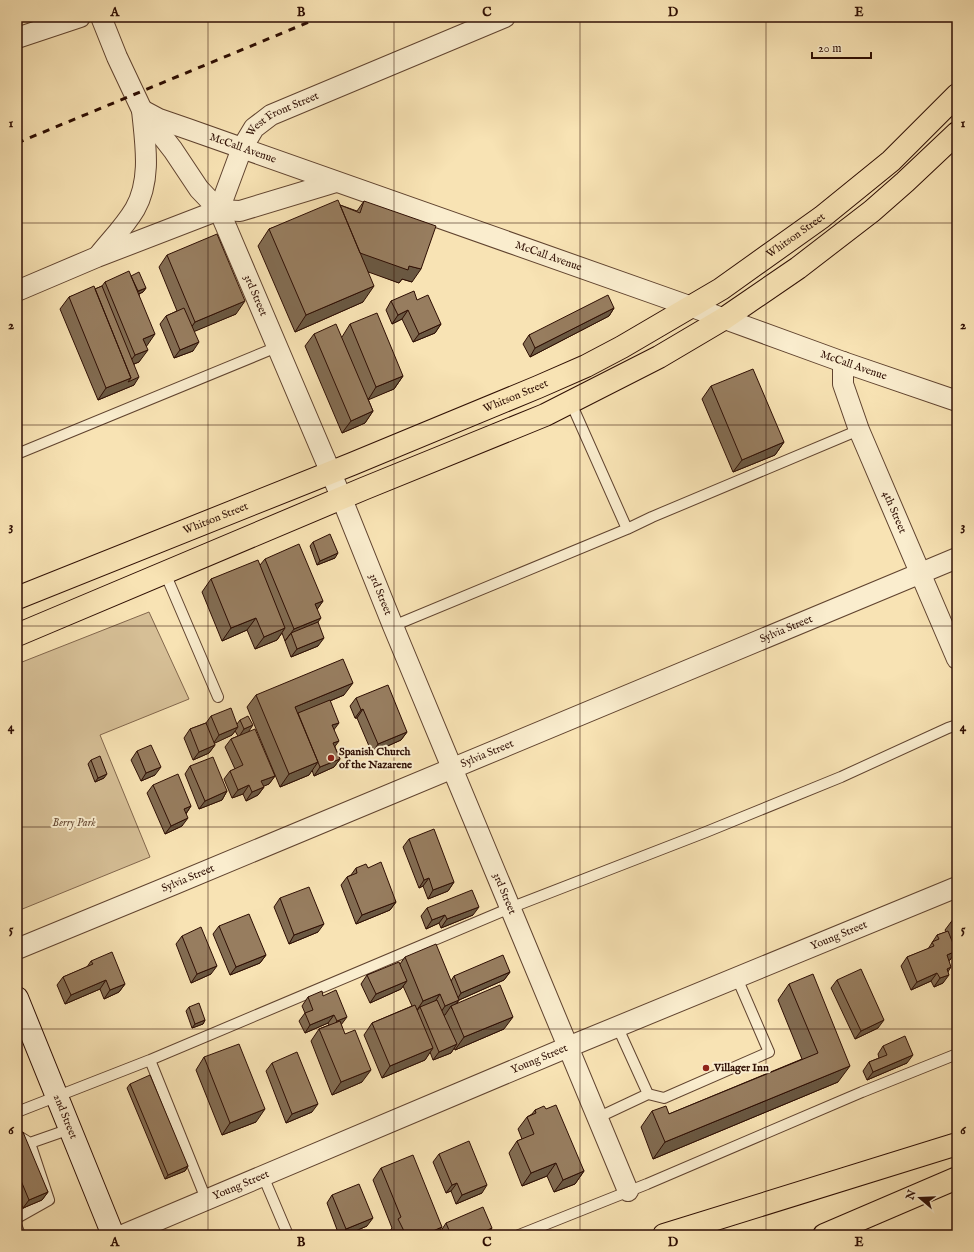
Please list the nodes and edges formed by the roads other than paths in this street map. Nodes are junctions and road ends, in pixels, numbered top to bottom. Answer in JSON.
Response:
{"nodes":[{"id":1,"x":80,"y":17,"type":"edge"},
{"id":2,"x":101,"y":17,"type":"edge"},
{"id":3,"x":505,"y":17,"type":"edge"},
{"id":4,"x":52,"y":22,"type":"edge"},
{"id":5,"x":17,"y":38,"type":"edge"},
{"id":6,"x":957,"y":95,"type":"edge"},
{"id":7,"x":142,"y":110,"type":"junction"},
{"id":8,"x":957,"y":133,"type":"edge"},
{"id":9,"x":242,"y":148,"type":"junction"},
{"id":10,"x":336,"y":182,"type":"junction"},
{"id":11,"x":219,"y":210,"type":"junction"},
{"id":12,"x":97,"y":258,"type":"junction"},
{"id":13,"x":17,"y":291,"type":"edge"},
{"id":14,"x":692,"y":307,"type":"junction"},
{"id":15,"x":725,"y":318,"type":"junction"},
{"id":16,"x":278,"y":347,"type":"junction"},
{"id":17,"x":842,"y":362,"type":"junction"},
{"id":18,"x":957,"y":401,"type":"edge"},
{"id":19,"x":571,"y":403,"type":"junction"},
{"id":20,"x":859,"y":430,"type":"junction"},
{"id":21,"x":17,"y":454,"type":"edge"},
{"id":22,"x":330,"y":471,"type":"junction"},
{"id":23,"x":342,"y":499,"type":"junction"},
{"id":24,"x":627,"y":529,"type":"junction"},
{"id":25,"x":957,"y":558,"type":"edge"},
{"id":26,"x":165,"y":573,"type":"junction"},
{"id":27,"x":919,"y":573,"type":"junction"},
{"id":28,"x":17,"y":598,"type":"edge"},
{"id":29,"x":393,"y":626,"type":"junction"},
{"id":30,"x":17,"y":636,"type":"edge"},
{"id":31,"x":957,"y":659,"type":"edge"},
{"id":32,"x":218,"y":697,"type":"dead end"},
{"id":33,"x":957,"y":726,"type":"edge"},
{"id":34,"x":452,"y":767,"type":"junction"},
{"id":35,"x":957,"y":887,"type":"edge"},
{"id":36,"x":510,"y":908,"type":"junction"},
{"id":37,"x":17,"y":948,"type":"edge"},
{"id":38,"x":737,"y":978,"type":"junction"},
{"id":39,"x":17,"y":998,"type":"edge"},
{"id":40,"x":618,"y":1028,"type":"junction"},
{"id":41,"x":568,"y":1047,"type":"junction"},
{"id":42,"x":957,"y":1054,"type":"edge"},
{"id":43,"x":150,"y":1060,"type":"junction"},
{"id":44,"x":648,"y":1094,"type":"junction"},
{"id":45,"x":57,"y":1097,"type":"junction"},
{"id":46,"x":17,"y":1112,"type":"edge"},
{"id":47,"x":597,"y":1118,"type":"junction"},
{"id":48,"x":70,"y":1129,"type":"junction"},
{"id":49,"x":17,"y":1135,"type":"edge"},
{"id":50,"x":30,"y":1143,"type":"junction"},
{"id":51,"x":957,"y":1144,"type":"edge"},
{"id":52,"x":263,"y":1176,"type":"junction"},
{"id":53,"x":957,"y":1178,"type":"edge"},
{"id":54,"x":628,"y":1191,"type":"junction"},
{"id":55,"x":206,"y":1199,"type":"junction"},
{"id":56,"x":17,"y":1218,"type":"edge"},
{"id":57,"x":17,"y":1227,"type":"edge"},
{"id":58,"x":20,"y":1235,"type":"edge"},
{"id":59,"x":113,"y":1235,"type":"edge"},
{"id":60,"x":123,"y":1235,"type":"edge"},
{"id":61,"x":288,"y":1235,"type":"edge"},
{"id":62,"x":519,"y":1235,"type":"edge"},
{"id":63,"x":664,"y":1235,"type":"edge"},
{"id":64,"x":824,"y":1235,"type":"edge"}],
"edges":[{"from":1,"to":4,"type":"street"},
{"from":2,"to":7,"type":"street","name":"3rd Street"},
{"from":3,"to":9,"type":"street","name":"West Front Street"},
{"from":4,"to":5,"type":"street"},
{"from":6,"to":14,"type":"main road","name":"Whitson Street"},
{"from":7,"to":9,"type":"street","name":"McCall Avenue"},
{"from":7,"to":11,"type":"street","name":"3rd Street"},
{"from":7,"to":12,"type":"street"},
{"from":8,"to":15,"type":"main road"},
{"from":9,"to":10,"type":"street","name":"McCall Avenue"},
{"from":9,"to":11,"type":"street","name":"West Front Street"},
{"from":10,"to":11,"type":"street"},
{"from":10,"to":14,"type":"street","name":"McCall Avenue"},
{"from":11,"to":12,"type":"street"},
{"from":11,"to":16,"type":"street","name":"3rd Street"},
{"from":12,"to":13,"type":"street"},
{"from":14,"to":15,"type":"street","name":"McCall Avenue"},
{"from":14,"to":22,"type":"main road","name":"Whitson Street"},
{"from":15,"to":17,"type":"street","name":"McCall Avenue"},
{"from":15,"to":19,"type":"main road"},
{"from":16,"to":21,"type":"lane"},
{"from":16,"to":22,"type":"street","name":"3rd Street"},
{"from":17,"to":18,"type":"street","name":"McCall Avenue"},
{"from":17,"to":20,"type":"street","name":"4th Street"},
{"from":19,"to":23,"type":"main road"},
{"from":19,"to":24,"type":"lane"},
{"from":20,"to":24,"type":"lane"},
{"from":20,"to":27,"type":"street","name":"4th Street"},
{"from":22,"to":23,"type":"street","name":"3rd Street"},
{"from":22,"to":28,"type":"main road","name":"Whitson Street"},
{"from":23,"to":26,"type":"main road"},
{"from":23,"to":29,"type":"street","name":"3rd Street"},
{"from":24,"to":29,"type":"lane"},
{"from":25,"to":27,"type":"street","name":"Sylvia Street"},
{"from":26,"to":30,"type":"main road"},
{"from":26,"to":32,"type":"lane"},
{"from":27,"to":31,"type":"street","name":"4th Street"},
{"from":27,"to":34,"type":"street","name":"Sylvia Street"},
{"from":29,"to":34,"type":"street","name":"3rd Street"},
{"from":33,"to":36,"type":"lane"},
{"from":34,"to":36,"type":"street","name":"3rd Street"},
{"from":34,"to":37,"type":"street","name":"Sylvia Street"},
{"from":35,"to":38,"type":"street","name":"Young Street"},
{"from":36,"to":41,"type":"street","name":"3rd Street"},
{"from":36,"to":43,"type":"lane"},
{"from":38,"to":40,"type":"street","name":"Young Street"},
{"from":38,"to":44,"type":"lane"},
{"from":39,"to":45,"type":"main road","name":"2nd Street"},
{"from":40,"to":41,"type":"street","name":"Young Street"},
{"from":40,"to":44,"type":"lane"},
{"from":41,"to":47,"type":"street","name":"3rd Street"},
{"from":41,"to":52,"type":"street","name":"Young Street"},
{"from":42,"to":54,"type":"lane"},
{"from":43,"to":45,"type":"lane"},
{"from":43,"to":55,"type":"lane"},
{"from":44,"to":47,"type":"lane"},
{"from":45,"to":46,"type":"lane"},
{"from":45,"to":48,"type":"main road","name":"2nd Street"},
{"from":47,"to":54,"type":"street","name":"3rd Street"},
{"from":48,"to":50,"type":"lane"},
{"from":48,"to":59,"type":"main road","name":"2nd Street"},
{"from":49,"to":50,"type":"lane"},
{"from":50,"to":56,"type":"lane"},
{"from":51,"to":63,"type":"main road"},
{"from":52,"to":55,"type":"street","name":"Young Street"},
{"from":52,"to":61,"type":"lane"},
{"from":53,"to":64,"type":"main road"},
{"from":54,"to":62,"type":"lane"},
{"from":55,"to":60,"type":"street","name":"Young Street"},
{"from":57,"to":58,"type":"lane"}]}
